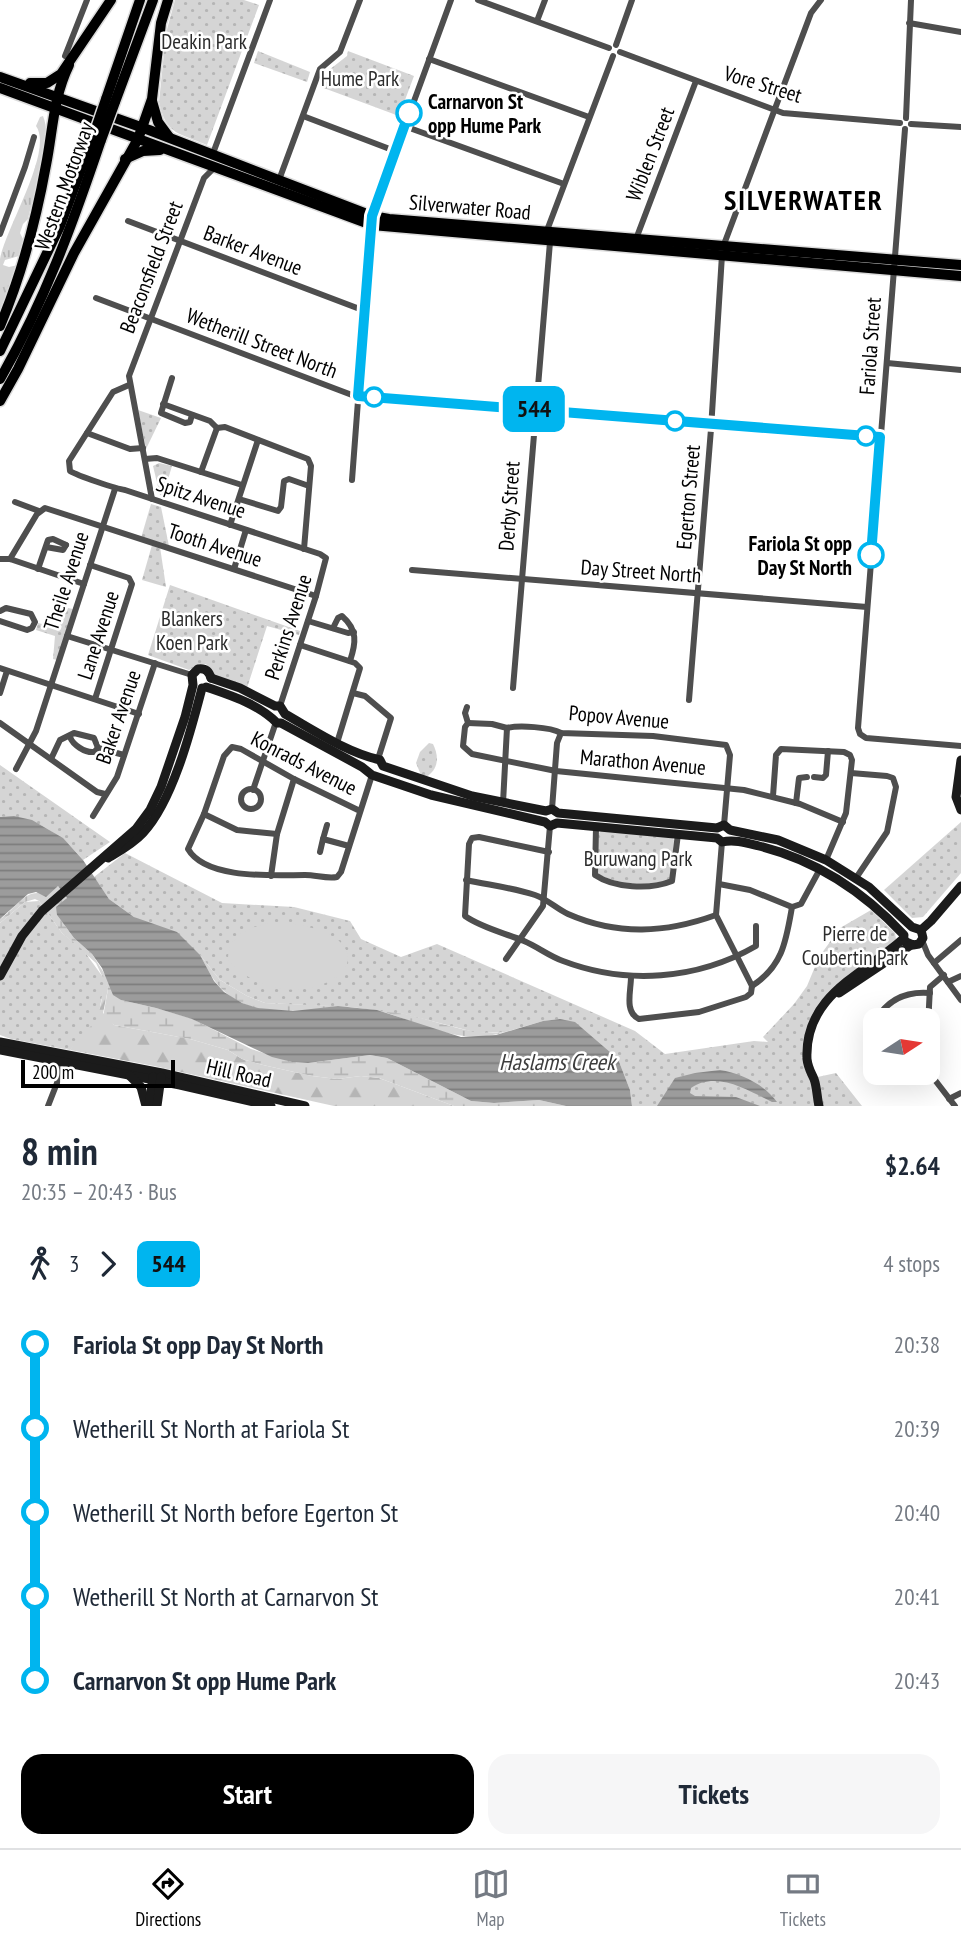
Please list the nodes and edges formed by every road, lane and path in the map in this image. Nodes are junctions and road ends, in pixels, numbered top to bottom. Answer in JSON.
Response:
{"nodes":[{"id":1,"x":87,"y":0,"type":"edge"},
{"id":2,"x":111,"y":0,"type":"edge"},
{"id":3,"x":140,"y":0,"type":"edge"},
{"id":4,"x":153,"y":0,"type":"edge"},
{"id":5,"x":168,"y":0,"type":"edge"},
{"id":6,"x":270,"y":0,"type":"edge"},
{"id":7,"x":360,"y":0,"type":"edge"},
{"id":8,"x":451,"y":0,"type":"edge"},
{"id":9,"x":478,"y":0,"type":"edge"},
{"id":10,"x":545,"y":0,"type":"edge"},
{"id":11,"x":632,"y":0,"type":"edge"},
{"id":12,"x":821,"y":0,"type":"edge"},
{"id":13,"x":911,"y":0,"type":"edge"},
{"id":14,"x":537,"y":21,"type":"junction"},
{"id":15,"x":909,"y":23,"type":"junction"},
{"id":16,"x":961,"y":32,"type":"edge"},
{"id":17,"x":612,"y":46,"type":"junction"},
{"id":18,"x":617,"y":54,"type":"junction"},
{"id":19,"x":429,"y":59,"type":"junction"},
{"id":20,"x":67,"y":60,"type":"junction"},
{"id":21,"x":0,"y":76,"type":"edge"},
{"id":22,"x":696,"y":80,"type":"junction"},
{"id":23,"x":0,"y":88,"type":"edge"},
{"id":24,"x":14,"y":93,"type":"junction"},
{"id":25,"x":152,"y":99,"type":"junction"},
{"id":26,"x":111,"y":100,"type":"junction"},
{"id":27,"x":55,"y":103,"type":"junction"},
{"id":28,"x":774,"y":109,"type":"junction"},
{"id":29,"x":303,"y":116,"type":"junction"},
{"id":30,"x":589,"y":117,"type":"junction"},
{"id":31,"x":906,"y":123,"type":"junction"},
{"id":32,"x":404,"y":126,"type":"junction"},
{"id":33,"x":961,"y":127,"type":"edge"},
{"id":34,"x":140,"y":134,"type":"junction"},
{"id":35,"x":34,"y":137,"type":"dead end"},
{"id":36,"x":97,"y":139,"type":"junction"},
{"id":37,"x":171,"y":139,"type":"junction"},
{"id":38,"x":173,"y":151,"type":"junction"},
{"id":39,"x":395,"y":151,"type":"junction"},
{"id":40,"x":125,"y":159,"type":"junction"},
{"id":41,"x":214,"y":161,"type":"junction"},
{"id":42,"x":279,"y":180,"type":"junction"},
{"id":43,"x":564,"y":184,"type":"junction"},
{"id":44,"x":37,"y":209,"type":"junction"},
{"id":45,"x":372,"y":220,"type":"junction"},
{"id":46,"x":128,"y":221,"type":"dead end"},
{"id":47,"x":0,"y":234,"type":"edge"},
{"id":48,"x":548,"y":237,"type":"junction"},
{"id":49,"x":636,"y":240,"type":"junction"},
{"id":50,"x":180,"y":241,"type":"junction"},
{"id":51,"x":722,"y":251,"type":"junction"},
{"id":52,"x":894,"y":264,"type":"junction"},
{"id":53,"x":961,"y":265,"type":"edge"},
{"id":54,"x":961,"y":275,"type":"edge"},
{"id":55,"x":96,"y":298,"type":"dead end"},
{"id":56,"x":365,"y":311,"type":"junction"},
{"id":57,"x":150,"y":319,"type":"junction"},
{"id":58,"x":0,"y":326,"type":"edge"},
{"id":59,"x":0,"y":351,"type":"edge"},
{"id":60,"x":887,"y":363,"type":"junction"},
{"id":61,"x":961,"y":370,"type":"edge"},
{"id":62,"x":172,"y":378,"type":"dead end"},
{"id":63,"x":0,"y":379,"type":"edge"},
{"id":64,"x":129,"y":385,"type":"junction"},
{"id":65,"x":358,"y":396,"type":"junction"},
{"id":66,"x":0,"y":401,"type":"edge"},
{"id":67,"x":163,"y":404,"type":"junction"},
{"id":68,"x":174,"y":408,"type":"junction"},
{"id":69,"x":535,"y":410,"type":"junction"},
{"id":70,"x":192,"y":415,"type":"junction"},
{"id":71,"x":171,"y":418,"type":"junction"},
{"id":72,"x":711,"y":424,"type":"junction"},
{"id":73,"x":217,"y":428,"type":"junction"},
{"id":74,"x":87,"y":433,"type":"junction"},
{"id":75,"x":880,"y":437,"type":"junction"},
{"id":76,"x":258,"y":440,"type":"junction"},
{"id":77,"x":143,"y":448,"type":"junction"},
{"id":78,"x":145,"y":459,"type":"junction"},
{"id":79,"x":201,"y":472,"type":"junction"},
{"id":80,"x":352,"y":480,"type":"dead end"},
{"id":81,"x":243,"y":485,"type":"junction"},
{"id":82,"x":309,"y":486,"type":"junction"},
{"id":83,"x":115,"y":489,"type":"junction"},
{"id":84,"x":152,"y":499,"type":"junction"},
{"id":85,"x":239,"y":499,"type":"junction"},
{"id":86,"x":15,"y":502,"type":"dead end"},
{"id":87,"x":39,"y":511,"type":"junction"},
{"id":88,"x":230,"y":525,"type":"junction"},
{"id":89,"x":103,"y":527,"type":"junction"},
{"id":90,"x":246,"y":530,"type":"junction"},
{"id":91,"x":46,"y":547,"type":"dead end"},
{"id":92,"x":304,"y":549,"type":"junction"},
{"id":93,"x":326,"y":558,"type":"joint"},
{"id":94,"x":0,"y":559,"type":"edge"},
{"id":95,"x":10,"y":559,"type":"junction"},
{"id":96,"x":90,"y":565,"type":"junction"},
{"id":97,"x":38,"y":569,"type":"junction"},
{"id":98,"x":234,"y":569,"type":"junction"},
{"id":99,"x":412,"y":570,"type":"dead end"},
{"id":100,"x":521,"y":579,"type":"junction"},
{"id":101,"x":84,"y":584,"type":"junction"},
{"id":102,"x":698,"y":593,"type":"junction"},
{"id":103,"x":316,"y":596,"type":"junction"},
{"id":104,"x":867,"y":607,"type":"junction"},
{"id":105,"x":0,"y":611,"type":"edge"},
{"id":106,"x":0,"y":621,"type":"edge"},
{"id":107,"x":308,"y":621,"type":"junction"},
{"id":108,"x":334,"y":628,"type":"junction"},
{"id":109,"x":354,"y":632,"type":"junction"},
{"id":110,"x":67,"y":636,"type":"junction"},
{"id":111,"x":300,"y":645,"type":"junction"},
{"id":112,"x":111,"y":650,"type":"junction"},
{"id":113,"x":350,"y":661,"type":"junction"},
{"id":114,"x":155,"y":663,"type":"junction"},
{"id":115,"x":4,"y":670,"type":"edge"},
{"id":116,"x":201,"y":682,"type":"junction"},
{"id":117,"x":52,"y":684,"type":"junction"},
{"id":118,"x":513,"y":688,"type":"dead end"},
{"id":119,"x":0,"y":693,"type":"edge"},
{"id":120,"x":353,"y":693,"type":"junction"},
{"id":121,"x":95,"y":699,"type":"junction"},
{"id":122,"x":689,"y":700,"type":"dead end"},
{"id":123,"x":467,"y":707,"type":"dead end"},
{"id":124,"x":139,"y":714,"type":"junction"},
{"id":125,"x":278,"y":714,"type":"junction"},
{"id":126,"x":0,"y":723,"type":"edge"},
{"id":127,"x":468,"y":723,"type":"junction"},
{"id":128,"x":507,"y":728,"type":"junction"},
{"id":129,"x":561,"y":733,"type":"junction"},
{"id":130,"x":70,"y":737,"type":"junction"},
{"id":131,"x":337,"y":743,"type":"junction"},
{"id":132,"x":29,"y":744,"type":"junction"},
{"id":133,"x":961,"y":746,"type":"edge"},
{"id":134,"x":98,"y":748,"type":"junction"},
{"id":135,"x":828,"y":751,"type":"junction"},
{"id":136,"x":124,"y":755,"type":"junction"},
{"id":137,"x":51,"y":759,"type":"junction"},
{"id":138,"x":263,"y":760,"type":"junction"},
{"id":139,"x":961,"y":760,"type":"edge"},
{"id":140,"x":378,"y":762,"type":"junction"},
{"id":141,"x":505,"y":762,"type":"junction"},
{"id":142,"x":16,"y":769,"type":"dead end"},
{"id":143,"x":556,"y":771,"type":"junction"},
{"id":144,"x":372,"y":773,"type":"junction"},
{"id":145,"x":851,"y":773,"type":"junction"},
{"id":146,"x":294,"y":779,"type":"junction"},
{"id":147,"x":727,"y":788,"type":"junction"},
{"id":148,"x":253,"y":790,"type":"dead end"},
{"id":149,"x":104,"y":794,"type":"junction"},
{"id":150,"x":773,"y":796,"type":"junction"},
{"id":151,"x":503,"y":803,"type":"junction"},
{"id":152,"x":796,"y":803,"type":"junction"},
{"id":153,"x":961,"y":810,"type":"edge"},
{"id":154,"x":360,"y":811,"type":"junction"},
{"id":155,"x":204,"y":814,"type":"junction"},
{"id":156,"x":93,"y":817,"type":"dead end"},
{"id":157,"x":551,"y":817,"type":"junction"},
{"id":158,"x":843,"y":822,"type":"junction"},
{"id":159,"x":327,"y":825,"type":"dead end"},
{"id":160,"x":596,"y":827,"type":"junction"},
{"id":161,"x":277,"y":834,"type":"junction"},
{"id":162,"x":678,"y":834,"type":"junction"},
{"id":163,"x":723,"y":834,"type":"junction"},
{"id":164,"x":323,"y":839,"type":"junction"},
{"id":165,"x":349,"y":846,"type":"junction"},
{"id":166,"x":320,"y":852,"type":"dead end"},
{"id":167,"x":549,"y":852,"type":"junction"},
{"id":168,"x":826,"y":860,"type":"junction"},
{"id":169,"x":820,"y":869,"type":"junction"},
{"id":170,"x":271,"y":876,"type":"junction"},
{"id":171,"x":856,"y":878,"type":"junction"},
{"id":172,"x":466,"y":880,"type":"junction"},
{"id":173,"x":719,"y":884,"type":"junction"},
{"id":174,"x":961,"y":886,"type":"edge"},
{"id":175,"x":545,"y":900,"type":"junction"},
{"id":176,"x":792,"y":907,"type":"junction"},
{"id":177,"x":716,"y":915,"type":"junction"},
{"id":178,"x":756,"y":926,"type":"dead end"},
{"id":179,"x":913,"y":937,"type":"junction"},
{"id":180,"x":521,"y":940,"type":"junction"},
{"id":181,"x":961,"y":940,"type":"edge"},
{"id":182,"x":736,"y":956,"type":"junction"},
{"id":183,"x":506,"y":959,"type":"dead end"},
{"id":184,"x":934,"y":963,"type":"junction"},
{"id":185,"x":0,"y":976,"type":"edge"},
{"id":186,"x":961,"y":976,"type":"edge"},
{"id":187,"x":631,"y":977,"type":"junction"},
{"id":188,"x":946,"y":979,"type":"junction"},
{"id":189,"x":752,"y":986,"type":"junction"},
{"id":190,"x":930,"y":993,"type":"junction"},
{"id":191,"x":961,"y":1000,"type":"edge"},
{"id":192,"x":886,"y":1008,"type":"edge"},
{"id":193,"x":929,"y":1008,"type":"edge"},
{"id":194,"x":0,"y":1042,"type":"edge"},
{"id":195,"x":0,"y":1050,"type":"edge"},
{"id":196,"x":56,"y":1057,"type":"junction"},
{"id":197,"x":129,"y":1075,"type":"junction"},
{"id":198,"x":157,"y":1076,"type":"junction"},
{"id":199,"x":939,"y":1085,"type":"edge"},
{"id":200,"x":961,"y":1093,"type":"edge"},
{"id":201,"x":949,"y":1099,"type":"junction"},
{"id":202,"x":48,"y":1106,"type":"edge"},
{"id":203,"x":148,"y":1106,"type":"edge"},
{"id":204,"x":157,"y":1106,"type":"edge"},
{"id":205,"x":271,"y":1106,"type":"edge"},
{"id":206,"x":305,"y":1106,"type":"edge"},
{"id":207,"x":819,"y":1106,"type":"edge"},
{"id":208,"x":954,"y":1106,"type":"edge"}],
"edges":[{"from":1,"to":20,"type":"street"},
{"from":2,"to":20,"type":"highway"},
{"from":3,"to":26,"type":"highway","name":"Western Motorway"},
{"from":4,"to":26,"type":"highway","name":"Western Motorway"},
{"from":5,"to":25,"type":"highway"},
{"from":6,"to":41,"type":"street","name":"Beaconsfield Street"},
{"from":7,"to":29,"type":"street"},
{"from":8,"to":19,"type":"street"},
{"from":9,"to":14,"type":"street"},
{"from":10,"to":14,"type":"street"},
{"from":11,"to":17,"type":"street"},
{"from":12,"to":28,"type":"street","name":"Egerton Street"},
{"from":13,"to":15,"type":"street","name":"Fariola Street"},
{"from":14,"to":17,"type":"street"},
{"from":15,"to":16,"type":"street"},
{"from":15,"to":31,"type":"street","name":"Fariola Street"},
{"from":17,"to":18,"type":"street"},
{"from":18,"to":22,"type":"street","name":"Vore Street"},
{"from":18,"to":30,"type":"street","name":"Derby Street"},
{"from":19,"to":30,"type":"street"},
{"from":19,"to":32,"type":"street"},
{"from":20,"to":21,"type":"highway"},
{"from":20,"to":27,"type":"highway"},
{"from":21,"to":27,"type":"highway","name":"Silverwater Road"},
{"from":22,"to":28,"type":"street","name":"Vore Street"},
{"from":22,"to":49,"type":"street","name":"Wiblen Street"},
{"from":23,"to":24,"type":"highway","name":"Silverwater Road"},
{"from":24,"to":27,"type":"highway","name":"Silverwater Road"},
{"from":24,"to":44,"type":"highway"},
{"from":25,"to":34,"type":"highway"},
{"from":25,"to":37,"type":"highway"},
{"from":26,"to":36,"type":"highway","name":"Western Motorway","bridge":true},
{"from":27,"to":34,"type":"highway","name":"Silverwater Road"},
{"from":27,"to":44,"type":"highway"},
{"from":28,"to":31,"type":"street","name":"Vore Street"},
{"from":28,"to":51,"type":"street","name":"Egerton Street"},
{"from":29,"to":39,"type":"street"},
{"from":29,"to":42,"type":"street"},
{"from":30,"to":43,"type":"street","name":"Derby Street"},
{"from":31,"to":33,"type":"street","name":"Vore Street"},
{"from":31,"to":52,"type":"street","name":"Fariola Street"},
{"from":32,"to":39,"type":"street"},
{"from":32,"to":43,"type":"street"},
{"from":34,"to":37,"type":"highway","name":"Silverwater Road"},
{"from":34,"to":38,"type":"highway","name":"Silverwater Road"},
{"from":34,"to":40,"type":"highway"},
{"from":35,"to":47,"type":"street"},
{"from":36,"to":59,"type":"highway","name":"Western Motorway"},
{"from":36,"to":63,"type":"highway","name":"Western Motorway"},
{"from":37,"to":41,"type":"highway","name":"Silverwater Road"},
{"from":38,"to":40,"type":"highway"},
{"from":38,"to":41,"type":"highway","name":"Silverwater Road"},
{"from":39,"to":45,"type":"street"},
{"from":40,"to":66,"type":"highway"},
{"from":41,"to":42,"type":"highway","name":"Silverwater Road"},
{"from":41,"to":45,"type":"highway","name":"Silverwater Road"},
{"from":41,"to":50,"type":"street","name":"Beaconsfield Street"},
{"from":42,"to":45,"type":"highway","name":"Silverwater Road"},
{"from":43,"to":48,"type":"street","name":"Derby Street"},
{"from":44,"to":58,"type":"highway"},
{"from":45,"to":48,"type":"highway","name":"Silverwater Road"},
{"from":45,"to":56,"type":"street"},
{"from":46,"to":50,"type":"street","name":"Barker Avenue"},
{"from":48,"to":49,"type":"highway","name":"Silverwater Road"},
{"from":48,"to":51,"type":"highway","name":"Silverwater Road"},
{"from":48,"to":69,"type":"street","name":"Derby Street"},
{"from":49,"to":51,"type":"highway","name":"Silverwater Road"},
{"from":50,"to":56,"type":"street","name":"Barker Avenue"},
{"from":50,"to":57,"type":"street","name":"Beaconsfield Street"},
{"from":51,"to":52,"type":"highway","name":"Silverwater Road"},
{"from":51,"to":72,"type":"street","name":"Egerton Street"},
{"from":52,"to":53,"type":"highway","name":"Silverwater Road"},
{"from":52,"to":54,"type":"highway","name":"Silverwater Road"},
{"from":52,"to":60,"type":"street","name":"Fariola Street"},
{"from":55,"to":57,"type":"street","name":"Wetherill Street North"},
{"from":56,"to":65,"type":"street"},
{"from":57,"to":64,"type":"street","name":"Beaconsfield Street"},
{"from":57,"to":65,"type":"street","name":"Wetherill Street North"},
{"from":60,"to":61,"type":"street"},
{"from":60,"to":75,"type":"street","name":"Fariola Street"},
{"from":62,"to":67,"type":"street"},
{"from":64,"to":74,"type":"street"},
{"from":64,"to":77,"type":"street"},
{"from":65,"to":69,"type":"street","name":"Wetherill Street North"},
{"from":65,"to":80,"type":"street"},
{"from":67,"to":68,"type":"street"},
{"from":67,"to":71,"type":"street"},
{"from":68,"to":70,"type":"street"},
{"from":68,"to":71,"type":"street"},
{"from":69,"to":72,"type":"street","name":"Wetherill Street North"},
{"from":69,"to":100,"type":"street","name":"Derby Street"},
{"from":70,"to":71,"type":"street"},
{"from":70,"to":73,"type":"street"},
{"from":72,"to":75,"type":"street","name":"Wetherill Street North"},
{"from":72,"to":102,"type":"street","name":"Egerton Street"},
{"from":73,"to":76,"type":"street"},
{"from":73,"to":79,"type":"street"},
{"from":74,"to":77,"type":"street"},
{"from":74,"to":83,"type":"street","name":"Spitz Avenue"},
{"from":75,"to":104,"type":"street","name":"Fariola Street"},
{"from":76,"to":81,"type":"street"},
{"from":76,"to":82,"type":"street"},
{"from":77,"to":78,"type":"street"},
{"from":78,"to":79,"type":"street"},
{"from":78,"to":84,"type":"street"},
{"from":79,"to":81,"type":"street"},
{"from":81,"to":85,"type":"street"},
{"from":82,"to":85,"type":"street"},
{"from":82,"to":92,"type":"street"},
{"from":83,"to":84,"type":"street","name":"Spitz Avenue"},
{"from":83,"to":89,"type":"street","name":"Theile Avenue"},
{"from":84,"to":88,"type":"street","name":"Spitz Avenue"},
{"from":85,"to":88,"type":"street"},
{"from":86,"to":87,"type":"street","name":"Tooth Avenue"},
{"from":87,"to":89,"type":"street","name":"Tooth Avenue"},
{"from":87,"to":95,"type":"street"},
{"from":88,"to":90,"type":"street","name":"Spitz Avenue"},
{"from":89,"to":96,"type":"street","name":"Theile Avenue"},
{"from":89,"to":98,"type":"street","name":"Tooth Avenue"},
{"from":90,"to":92,"type":"street","name":"Spitz Avenue"},
{"from":90,"to":98,"type":"street"},
{"from":91,"to":97,"type":"street"},
{"from":92,"to":93,"type":"street","name":"Spitz Avenue"},
{"from":93,"to":103,"type":"street","name":"Perkins Avenue"},
{"from":94,"to":95,"type":"street"},
{"from":95,"to":97,"type":"street"},
{"from":96,"to":101,"type":"street","name":"Theile Avenue"},
{"from":96,"to":112,"type":"street","name":"Lane Avenue"},
{"from":97,"to":101,"type":"street"},
{"from":98,"to":103,"type":"street","name":"Tooth Avenue"},
{"from":99,"to":100,"type":"street","name":"Day Street North"},
{"from":100,"to":102,"type":"street","name":"Day Street North"},
{"from":100,"to":118,"type":"street","name":"Derby Street"},
{"from":101,"to":110,"type":"street","name":"Theile Avenue"},
{"from":102,"to":104,"type":"street","name":"Day Street North"},
{"from":102,"to":122,"type":"street","name":"Egerton Street"},
{"from":103,"to":107,"type":"street","name":"Perkins Avenue"},
{"from":104,"to":133,"type":"street","name":"Fariola Street"},
{"from":105,"to":106,"type":"street"},
{"from":107,"to":108,"type":"street"},
{"from":107,"to":111,"type":"street","name":"Perkins Avenue"},
{"from":108,"to":109,"type":"street"},
{"from":108,"to":109,"type":"street"},
{"from":109,"to":113,"type":"street"},
{"from":110,"to":112,"type":"street"},
{"from":110,"to":117,"type":"street","name":"Theile Avenue"},
{"from":111,"to":113,"type":"street"},
{"from":111,"to":125,"type":"street","name":"Perkins Avenue"},
{"from":112,"to":114,"type":"street"},
{"from":112,"to":121,"type":"street","name":"Lane Avenue"},
{"from":113,"to":120,"type":"street"},
{"from":114,"to":116,"type":"street"},
{"from":114,"to":124,"type":"street","name":"Baker Avenue"},
{"from":115,"to":117,"type":"street"},
{"from":115,"to":119,"type":"street"},
{"from":116,"to":125,"type":"street"},
{"from":116,"to":185,"type":"street"},
{"from":117,"to":121,"type":"street"},
{"from":117,"to":132,"type":"street","name":"Theile Avenue"},
{"from":120,"to":131,"type":"street"},
{"from":120,"to":140,"type":"street"},
{"from":121,"to":124,"type":"street"},
{"from":123,"to":127,"type":"street"},
{"from":124,"to":136,"type":"street","name":"Baker Avenue"},
{"from":125,"to":131,"type":"street"},
{"from":125,"to":138,"type":"street","name":"Perkins Avenue"},
{"from":125,"to":144,"type":"street"},
{"from":126,"to":132,"type":"street"},
{"from":127,"to":128,"type":"street","name":"Popov Avenue"},
{"from":127,"to":141,"type":"street","name":"Marathon Avenue"},
{"from":128,"to":129,"type":"street","name":"Popov Avenue"},
{"from":128,"to":141,"type":"street"},
{"from":129,"to":143,"type":"street"},
{"from":129,"to":147,"type":"street","name":"Popov Avenue"},
{"from":130,"to":134,"type":"street"},
{"from":130,"to":134,"type":"street"},
{"from":130,"to":137,"type":"street"},
{"from":131,"to":140,"type":"street"},
{"from":132,"to":137,"type":"street"},
{"from":132,"to":142,"type":"street","name":"Theile Avenue"},
{"from":134,"to":136,"type":"street"},
{"from":135,"to":145,"type":"street"},
{"from":135,"to":150,"type":"street"},
{"from":135,"to":152,"type":"street"},
{"from":136,"to":149,"type":"street","name":"Baker Avenue"},
{"from":137,"to":149,"type":"street"},
{"from":138,"to":146,"type":"street","name":"Konrads Avenue"},
{"from":138,"to":148,"type":"street","name":"Perkins Avenue"},
{"from":138,"to":155,"type":"street","name":"Konrads Avenue"},
{"from":139,"to":153,"type":"street"},
{"from":140,"to":144,"type":"street"},
{"from":140,"to":144,"type":"street"},
{"from":140,"to":151,"type":"street"},
{"from":141,"to":143,"type":"street","name":"Marathon Avenue"},
{"from":141,"to":151,"type":"street"},
{"from":143,"to":147,"type":"street","name":"Marathon Avenue"},
{"from":143,"to":157,"type":"street"},
{"from":144,"to":154,"type":"street"},
{"from":144,"to":157,"type":"street"},
{"from":145,"to":158,"type":"street"},
{"from":145,"to":171,"type":"street"},
{"from":146,"to":154,"type":"street","name":"Konrads Avenue"},
{"from":146,"to":161,"type":"street"},
{"from":147,"to":150,"type":"street","name":"Marathon Avenue"},
{"from":147,"to":163,"type":"street"},
{"from":149,"to":156,"type":"street","name":"Baker Avenue"},
{"from":150,"to":152,"type":"street","name":"Marathon Avenue"},
{"from":151,"to":157,"type":"street"},
{"from":152,"to":158,"type":"street","name":"Marathon Avenue"},
{"from":154,"to":165,"type":"street"},
{"from":155,"to":161,"type":"street"},
{"from":155,"to":170,"type":"street"},
{"from":157,"to":160,"type":"street"},
{"from":157,"to":163,"type":"street"},
{"from":157,"to":167,"type":"street"},
{"from":158,"to":168,"type":"street"},
{"from":159,"to":164,"type":"street"},
{"from":160,"to":162,"type":"street"},
{"from":160,"to":162,"type":"street"},
{"from":161,"to":170,"type":"street"},
{"from":162,"to":163,"type":"street"},
{"from":163,"to":168,"type":"street"},
{"from":163,"to":169,"type":"street"},
{"from":163,"to":173,"type":"street"},
{"from":164,"to":165,"type":"street"},
{"from":164,"to":166,"type":"street"},
{"from":165,"to":170,"type":"street"},
{"from":167,"to":172,"type":"street"},
{"from":167,"to":175,"type":"street"},
{"from":168,"to":171,"type":"street"},
{"from":169,"to":176,"type":"street"},
{"from":169,"to":179,"type":"street"},
{"from":171,"to":179,"type":"street"},
{"from":172,"to":175,"type":"street"},
{"from":172,"to":180,"type":"street"},
{"from":173,"to":176,"type":"street"},
{"from":173,"to":177,"type":"street"},
{"from":174,"to":179,"type":"street"},
{"from":175,"to":177,"type":"street"},
{"from":175,"to":180,"type":"street"},
{"from":176,"to":189,"type":"street"},
{"from":177,"to":182,"type":"street"},
{"from":178,"to":182,"type":"street"},
{"from":179,"to":184,"type":"street"},
{"from":179,"to":207,"type":"street"},
{"from":180,"to":183,"type":"street"},
{"from":180,"to":187,"type":"street"},
{"from":181,"to":184,"type":"street"},
{"from":182,"to":187,"type":"street"},
{"from":182,"to":189,"type":"street"},
{"from":184,"to":188,"type":"street"},
{"from":186,"to":188,"type":"street"},
{"from":187,"to":189,"type":"street"},
{"from":188,"to":190,"type":"street"},
{"from":188,"to":191,"type":"street"},
{"from":190,"to":192,"type":"street"},
{"from":190,"to":193,"type":"street"},
{"from":194,"to":196,"type":"street","name":"Hill Road"},
{"from":195,"to":196,"type":"street","name":"Hill Road"},
{"from":196,"to":197,"type":"street","name":"Hill Road"},
{"from":196,"to":198,"type":"street","name":"Hill Road"},
{"from":196,"to":202,"type":"street"},
{"from":197,"to":198,"type":"street","name":"Hill Road"},
{"from":197,"to":203,"type":"street"},
{"from":198,"to":203,"type":"street"},
{"from":198,"to":204,"type":"street"},
{"from":198,"to":205,"type":"street","name":"Hill Road"},
{"from":198,"to":206,"type":"street","name":"Hill Road"},
{"from":199,"to":201,"type":"street"},
{"from":200,"to":201,"type":"street"},
{"from":201,"to":208,"type":"street"}]}
